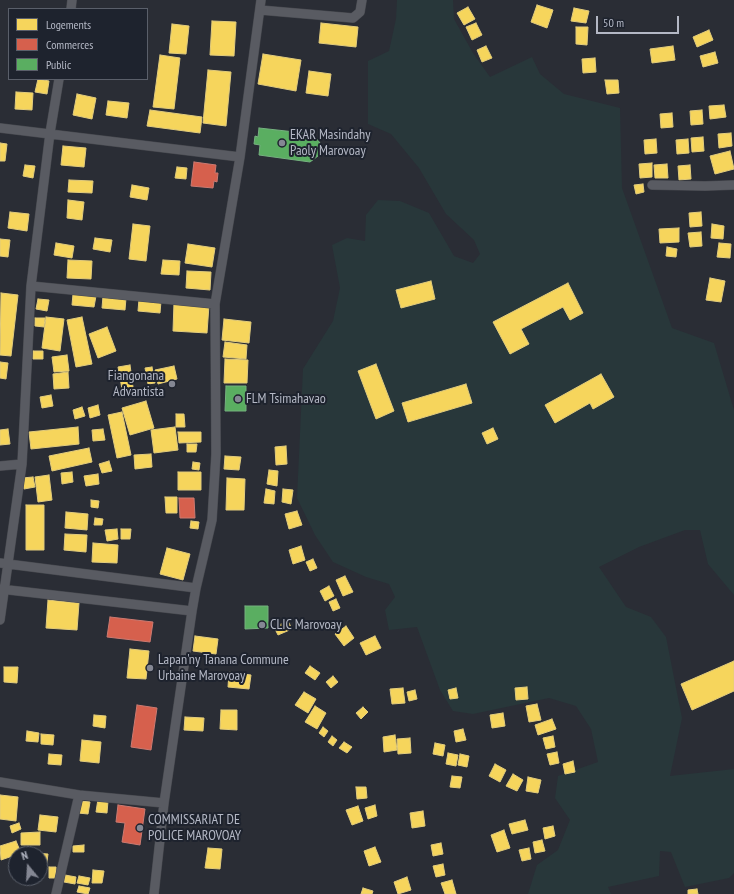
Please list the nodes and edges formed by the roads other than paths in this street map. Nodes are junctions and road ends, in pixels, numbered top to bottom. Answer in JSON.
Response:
{"nodes":[{"id":1,"x":261,"y":0,"type":"edge"},
{"id":2,"x":362,"y":0,"type":"edge"},
{"id":3,"x":260,"y":10,"type":"junction"},
{"id":4,"x":59,"y":80,"type":"edge"},
{"id":5,"x":0,"y":128,"type":"edge"},
{"id":6,"x":50,"y":133,"type":"junction"},
{"id":7,"x":240,"y":158,"type":"junction"},
{"id":8,"x":652,"y":185,"type":"dead end"},
{"id":9,"x":734,"y":185,"type":"edge"},
{"id":10,"x":31,"y":286,"type":"junction"},
{"id":11,"x":215,"y":304,"type":"junction"},
{"id":12,"x":22,"y":464,"type":"junction"},
{"id":13,"x":0,"y":466,"type":"edge"},
{"id":14,"x":4,"y":564,"type":"edge"},
{"id":15,"x":196,"y":588,"type":"junction"},
{"id":16,"x":2,"y":590,"type":"edge"},
{"id":17,"x":192,"y":611,"type":"junction"},
{"id":18,"x":0,"y":620,"type":"edge"},
{"id":19,"x":0,"y":782,"type":"edge"},
{"id":20,"x":79,"y":795,"type":"junction"},
{"id":21,"x":164,"y":803,"type":"junction"},
{"id":22,"x":56,"y":894,"type":"edge"},
{"id":23,"x":154,"y":894,"type":"edge"}],
"edges":[{"from":1,"to":3,"type":"street"},
{"from":2,"to":3,"type":"street"},
{"from":3,"to":7,"type":"street"},
{"from":4,"to":6,"type":"street"},
{"from":5,"to":6,"type":"street"},
{"from":6,"to":7,"type":"street"},
{"from":6,"to":10,"type":"street"},
{"from":7,"to":11,"type":"street"},
{"from":8,"to":9,"type":"street"},
{"from":10,"to":11,"type":"street"},
{"from":10,"to":12,"type":"street"},
{"from":11,"to":15,"type":"street"},
{"from":12,"to":13,"type":"street"},
{"from":12,"to":14,"type":"street"},
{"from":14,"to":15,"type":"street"},
{"from":14,"to":16,"type":"street"},
{"from":15,"to":17,"type":"street"},
{"from":16,"to":17,"type":"street"},
{"from":16,"to":18,"type":"street"},
{"from":17,"to":21,"type":"street"},
{"from":19,"to":20,"type":"street"},
{"from":20,"to":21,"type":"street"},
{"from":20,"to":22,"type":"street"},
{"from":21,"to":23,"type":"street"}]}
